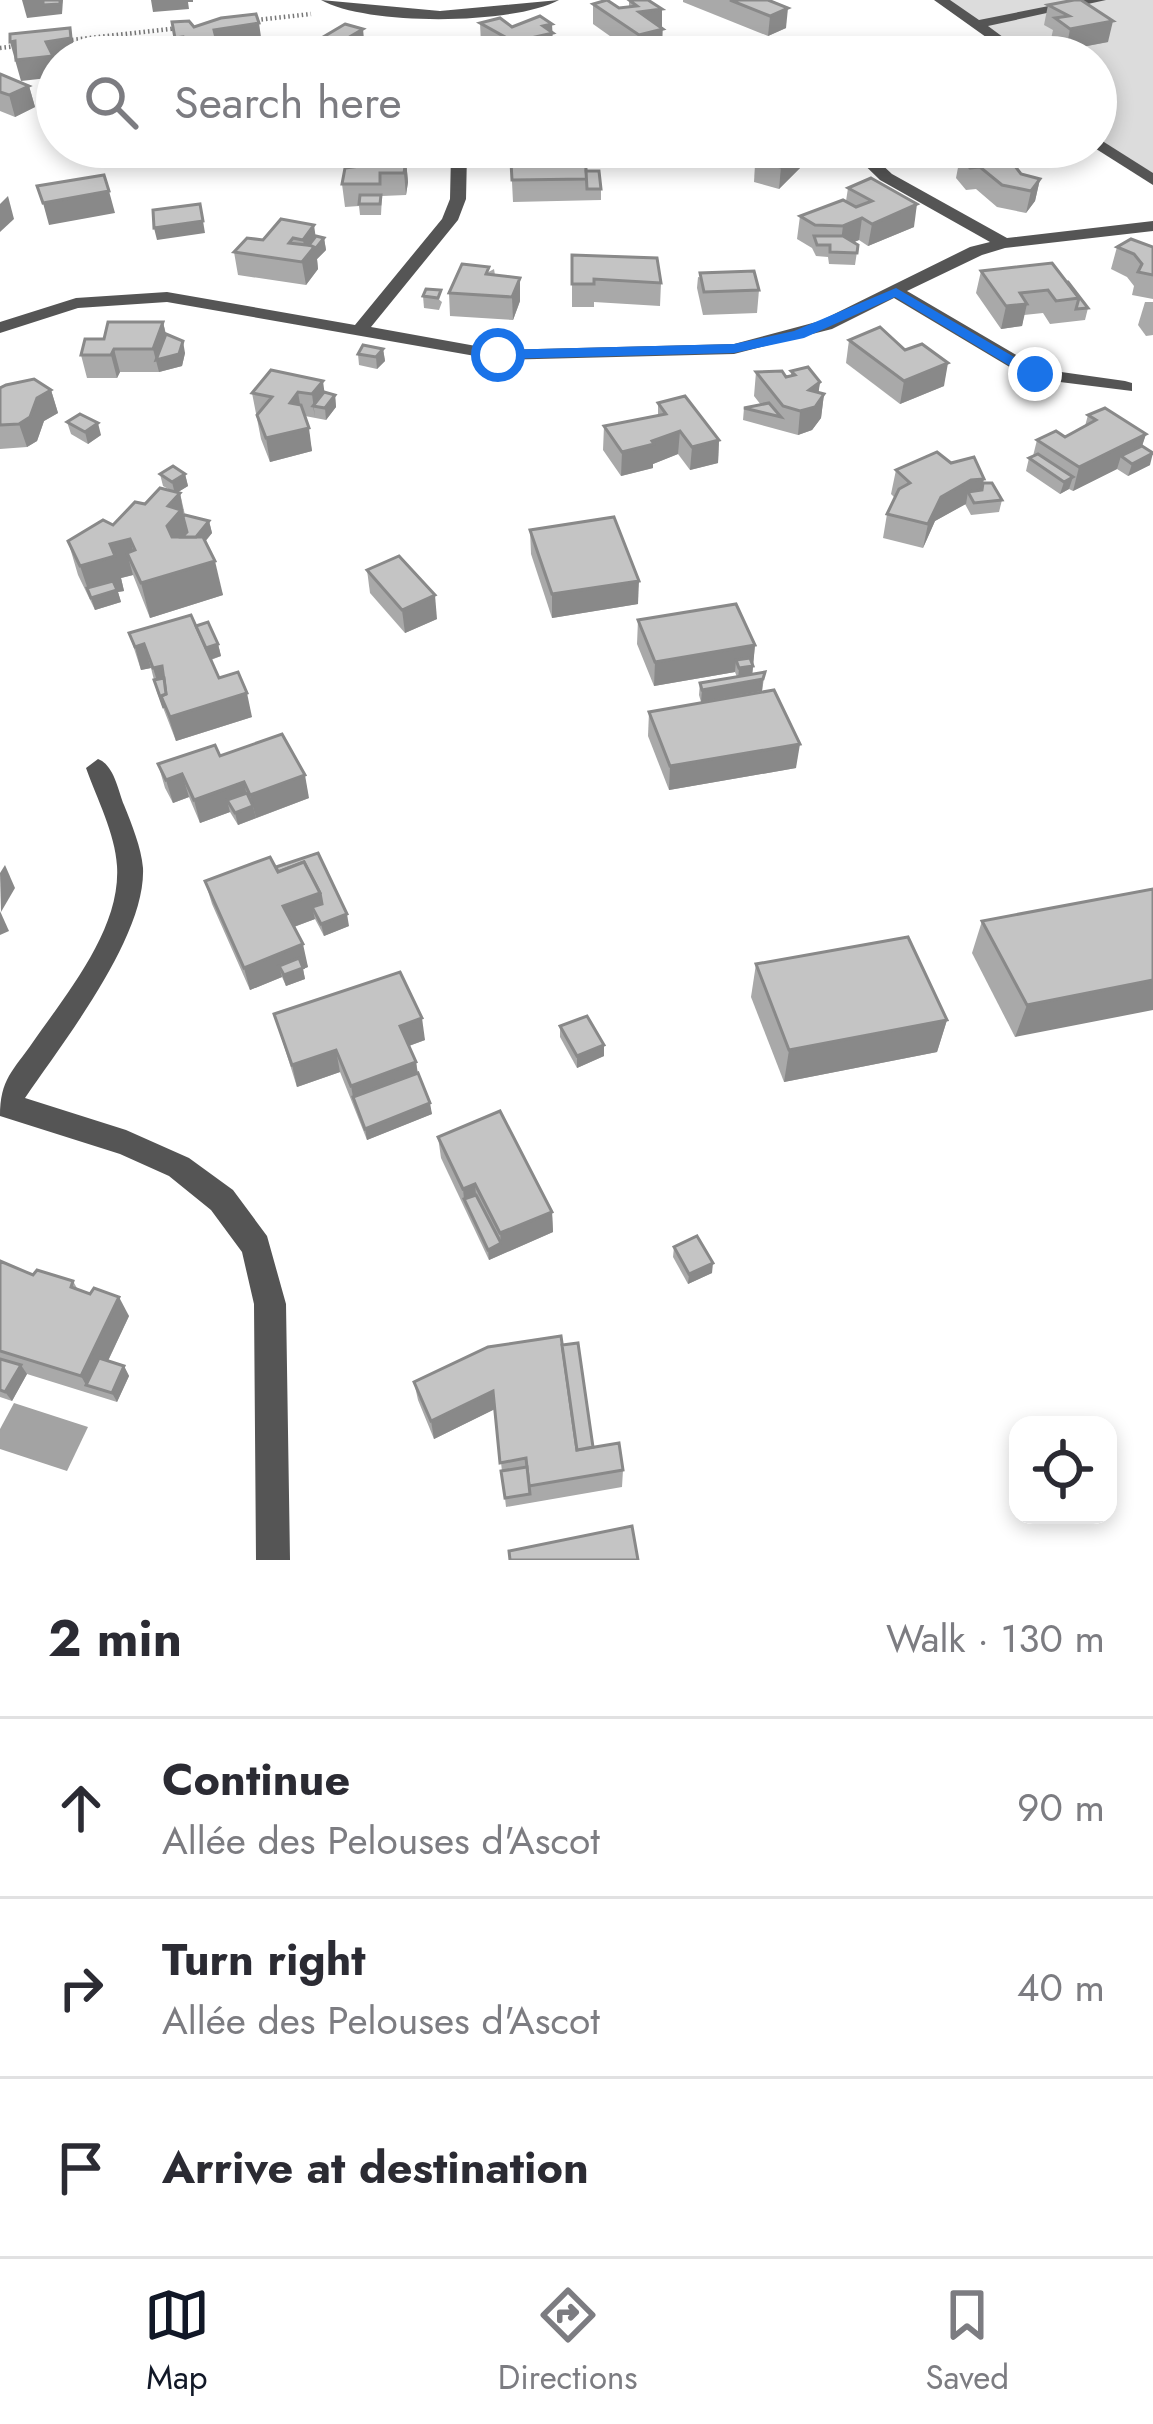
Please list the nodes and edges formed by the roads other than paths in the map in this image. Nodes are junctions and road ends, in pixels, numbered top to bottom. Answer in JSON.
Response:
{"nodes":[{"id":1,"x":552,"y":0,"type":"edge"},
{"id":2,"x":941,"y":0,"type":"edge"},
{"id":3,"x":1099,"y":0,"type":"edge"},
{"id":4,"x":334,"y":2,"type":"edge"},
{"id":5,"x":979,"y":24,"type":"junction"},
{"id":6,"x":995,"y":36,"type":"edge"},
{"id":7,"x":1117,"y":156,"type":"edge"},
{"id":8,"x":459,"y":168,"type":"edge"},
{"id":9,"x":876,"y":168,"type":"edge"},
{"id":10,"x":1153,"y":180,"type":"edge"},
{"id":11,"x":1153,"y":226,"type":"edge"},
{"id":12,"x":1004,"y":243,"type":"junction"},
{"id":13,"x":896,"y":292,"type":"junction"},
{"id":14,"x":0,"y":328,"type":"edge"},
{"id":15,"x":359,"y":332,"type":"junction"},
{"id":16,"x":1125,"y":387,"type":"dead end"},
{"id":17,"x":98,"y":768,"type":"dead end"},
{"id":18,"x":2,"y":1104,"type":"edge"},
{"id":19,"x":273,"y":1560,"type":"edge"}],
"edges":[{"from":1,"to":4,"type":"street"},
{"from":2,"to":5,"type":"street"},
{"from":3,"to":5,"type":"street"},
{"from":5,"to":6,"type":"street"},
{"from":7,"to":10,"type":"street"},
{"from":8,"to":15,"type":"street"},
{"from":9,"to":12,"type":"street"},
{"from":11,"to":12,"type":"street"},
{"from":12,"to":13,"type":"street"},
{"from":13,"to":15,"type":"street"},
{"from":13,"to":16,"type":"street"},
{"from":14,"to":15,"type":"street"},
{"from":17,"to":18,"type":"street"},
{"from":18,"to":19,"type":"street"}]}
